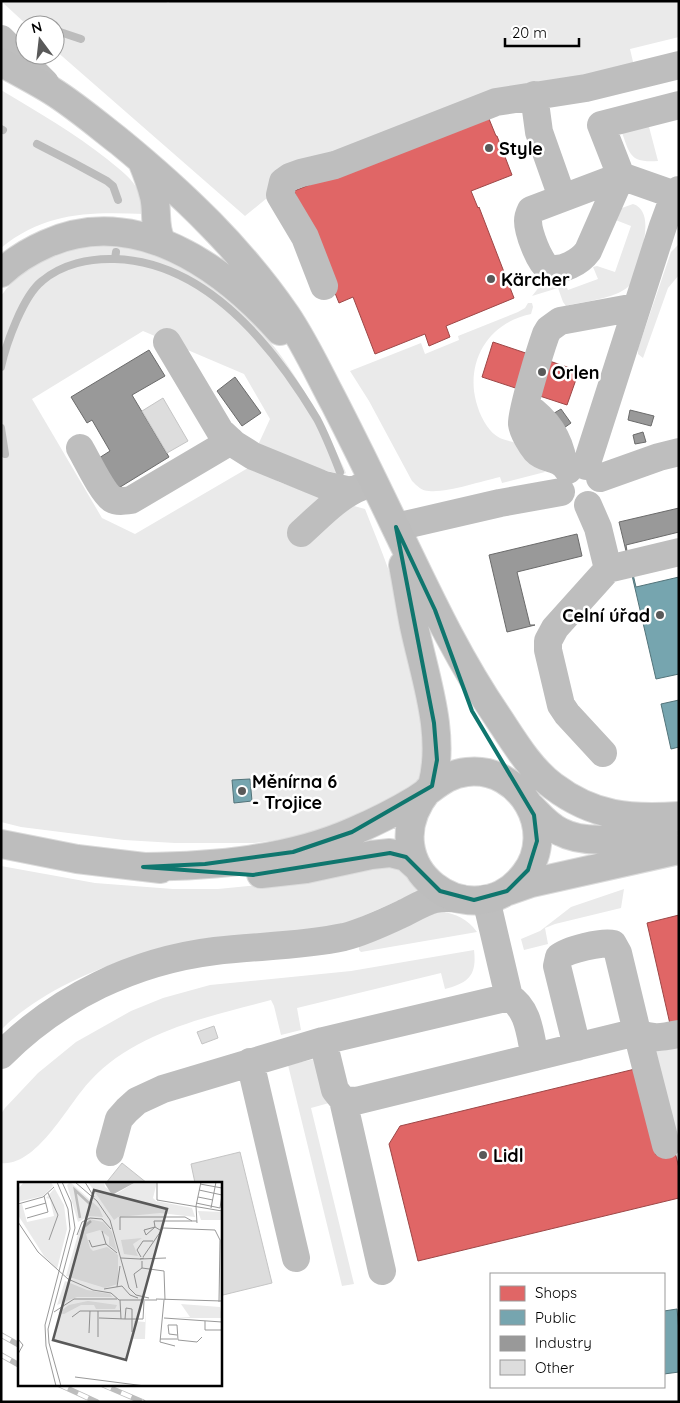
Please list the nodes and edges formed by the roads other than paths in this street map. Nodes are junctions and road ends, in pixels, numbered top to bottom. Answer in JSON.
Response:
{"nodes":[{"id":1,"x":1,"y":39,"type":"edge"},
{"id":2,"x":1,"y":62,"type":"edge"},
{"id":3,"x":679,"y":66,"type":"edge"},
{"id":4,"x":586,"y":88,"type":"junction"},
{"id":5,"x":53,"y":91,"type":"junction"},
{"id":6,"x":534,"y":95,"type":"junction"},
{"id":7,"x":679,"y":105,"type":"edge"},
{"id":8,"x":601,"y":125,"type":"junction"},
{"id":9,"x":142,"y":160,"type":"junction"},
{"id":10,"x":621,"y":176,"type":"junction"},
{"id":11,"x":677,"y":192,"type":"edge"},
{"id":12,"x":562,"y":197,"type":"junction"},
{"id":13,"x":671,"y":225,"type":"edge"},
{"id":14,"x":163,"y":243,"type":"junction"},
{"id":15,"x":1,"y":273,"type":"edge"},
{"id":16,"x":324,"y":286,"type":"dead end"},
{"id":17,"x":636,"y":307,"type":"junction"},
{"id":18,"x":167,"y":342,"type":"dead end"},
{"id":19,"x":351,"y":435,"type":"junction"},
{"id":20,"x":231,"y":441,"type":"junction"},
{"id":21,"x":80,"y":448,"type":"dead end"},
{"id":22,"x":679,"y":452,"type":"edge"},
{"id":23,"x":576,"y":474,"type":"junction"},
{"id":24,"x":363,"y":486,"type":"junction"},
{"id":25,"x":396,"y":527,"type":"junction"},
{"id":26,"x":301,"y":533,"type":"dead end"},
{"id":27,"x":679,"y":552,"type":"edge"},
{"id":28,"x":608,"y":569,"type":"junction"},
{"id":29,"x":435,"y":610,"type":"junction"},
{"id":30,"x":603,"y":752,"type":"dead end"},
{"id":31,"x":430,"y":788,"type":"junction"},
{"id":32,"x":530,"y":805,"type":"junction"},
{"id":33,"x":679,"y":816,"type":"edge"},
{"id":34,"x":679,"y":826,"type":"edge"},
{"id":35,"x":1,"y":844,"type":"edge"},
{"id":36,"x":679,"y":850,"type":"edge"},
{"id":37,"x":416,"y":866,"type":"junction"},
{"id":38,"x":143,"y":867,"type":"junction"},
{"id":39,"x":482,"y":898,"type":"junction"},
{"id":40,"x":509,"y":997,"type":"junction"},
{"id":41,"x":637,"y":1032,"type":"junction"},
{"id":42,"x":679,"y":1034,"type":"edge"},
{"id":43,"x":324,"y":1041,"type":"junction"},
{"id":44,"x":577,"y":1047,"type":"junction"},
{"id":45,"x":1,"y":1055,"type":"edge"},
{"id":46,"x":535,"y":1057,"type":"junction"},
{"id":47,"x":250,"y":1062,"type":"junction"},
{"id":48,"x":343,"y":1100,"type":"junction"},
{"id":49,"x":666,"y":1145,"type":"dead end"},
{"id":50,"x":110,"y":1152,"type":"dead end"},
{"id":51,"x":296,"y":1258,"type":"dead end"},
{"id":52,"x":382,"y":1271,"type":"dead end"}],
"edges":[{"from":1,"to":5,"type":"street"},
{"from":2,"to":5,"type":"main road"},
{"from":3,"to":4,"type":"street"},
{"from":4,"to":6,"type":"street"},
{"from":4,"to":8,"type":"street"},
{"from":5,"to":9,"type":"main road"},
{"from":6,"to":12,"type":"street"},
{"from":6,"to":16,"type":"street"},
{"from":7,"to":8,"type":"street"},
{"from":8,"to":10,"type":"street"},
{"from":9,"to":14,"type":"main road"},
{"from":9,"to":19,"type":"main road"},
{"from":10,"to":11,"type":"street"},
{"from":10,"to":12,"type":"street"},
{"from":10,"to":12,"type":"street"},
{"from":11,"to":13,"type":"street"},
{"from":13,"to":17,"type":"street"},
{"from":14,"to":15,"type":"main road"},
{"from":14,"to":19,"type":"main road"},
{"from":17,"to":23,"type":"street"},
{"from":17,"to":23,"type":"street"},
{"from":18,"to":20,"type":"street"},
{"from":19,"to":24,"type":"main road"},
{"from":20,"to":21,"type":"street"},
{"from":20,"to":24,"type":"street"},
{"from":22,"to":23,"type":"street"},
{"from":23,"to":25,"type":"street"},
{"from":23,"to":28,"type":"street"},
{"from":24,"to":25,"type":"main road"},
{"from":24,"to":26,"type":"street"},
{"from":25,"to":29,"type":"main road"},
{"from":25,"to":31,"type":"main road"},
{"from":27,"to":28,"type":"street"},
{"from":28,"to":30,"type":"street"},
{"from":29,"to":32,"type":"main road"},
{"from":29,"to":33,"type":"main road"},
{"from":31,"to":32,"type":"main road"},
{"from":31,"to":37,"type":"main road"},
{"from":31,"to":38,"type":"main road"},
{"from":32,"to":34,"type":"main road"},
{"from":32,"to":39,"type":"main road"},
{"from":35,"to":38,"type":"main road"},
{"from":36,"to":39,"type":"main road"},
{"from":37,"to":38,"type":"main road"},
{"from":37,"to":39,"type":"main road"},
{"from":39,"to":40,"type":"street"},
{"from":39,"to":45,"type":"street"},
{"from":40,"to":43,"type":"street"},
{"from":40,"to":46,"type":"street"},
{"from":41,"to":42,"type":"street"},
{"from":41,"to":44,"type":"street"},
{"from":41,"to":44,"type":"street"},
{"from":41,"to":49,"type":"street"},
{"from":43,"to":47,"type":"street"},
{"from":43,"to":48,"type":"street"},
{"from":44,"to":46,"type":"street"},
{"from":46,"to":48,"type":"street"},
{"from":47,"to":50,"type":"street"},
{"from":47,"to":51,"type":"street"},
{"from":48,"to":52,"type":"street"}]}
